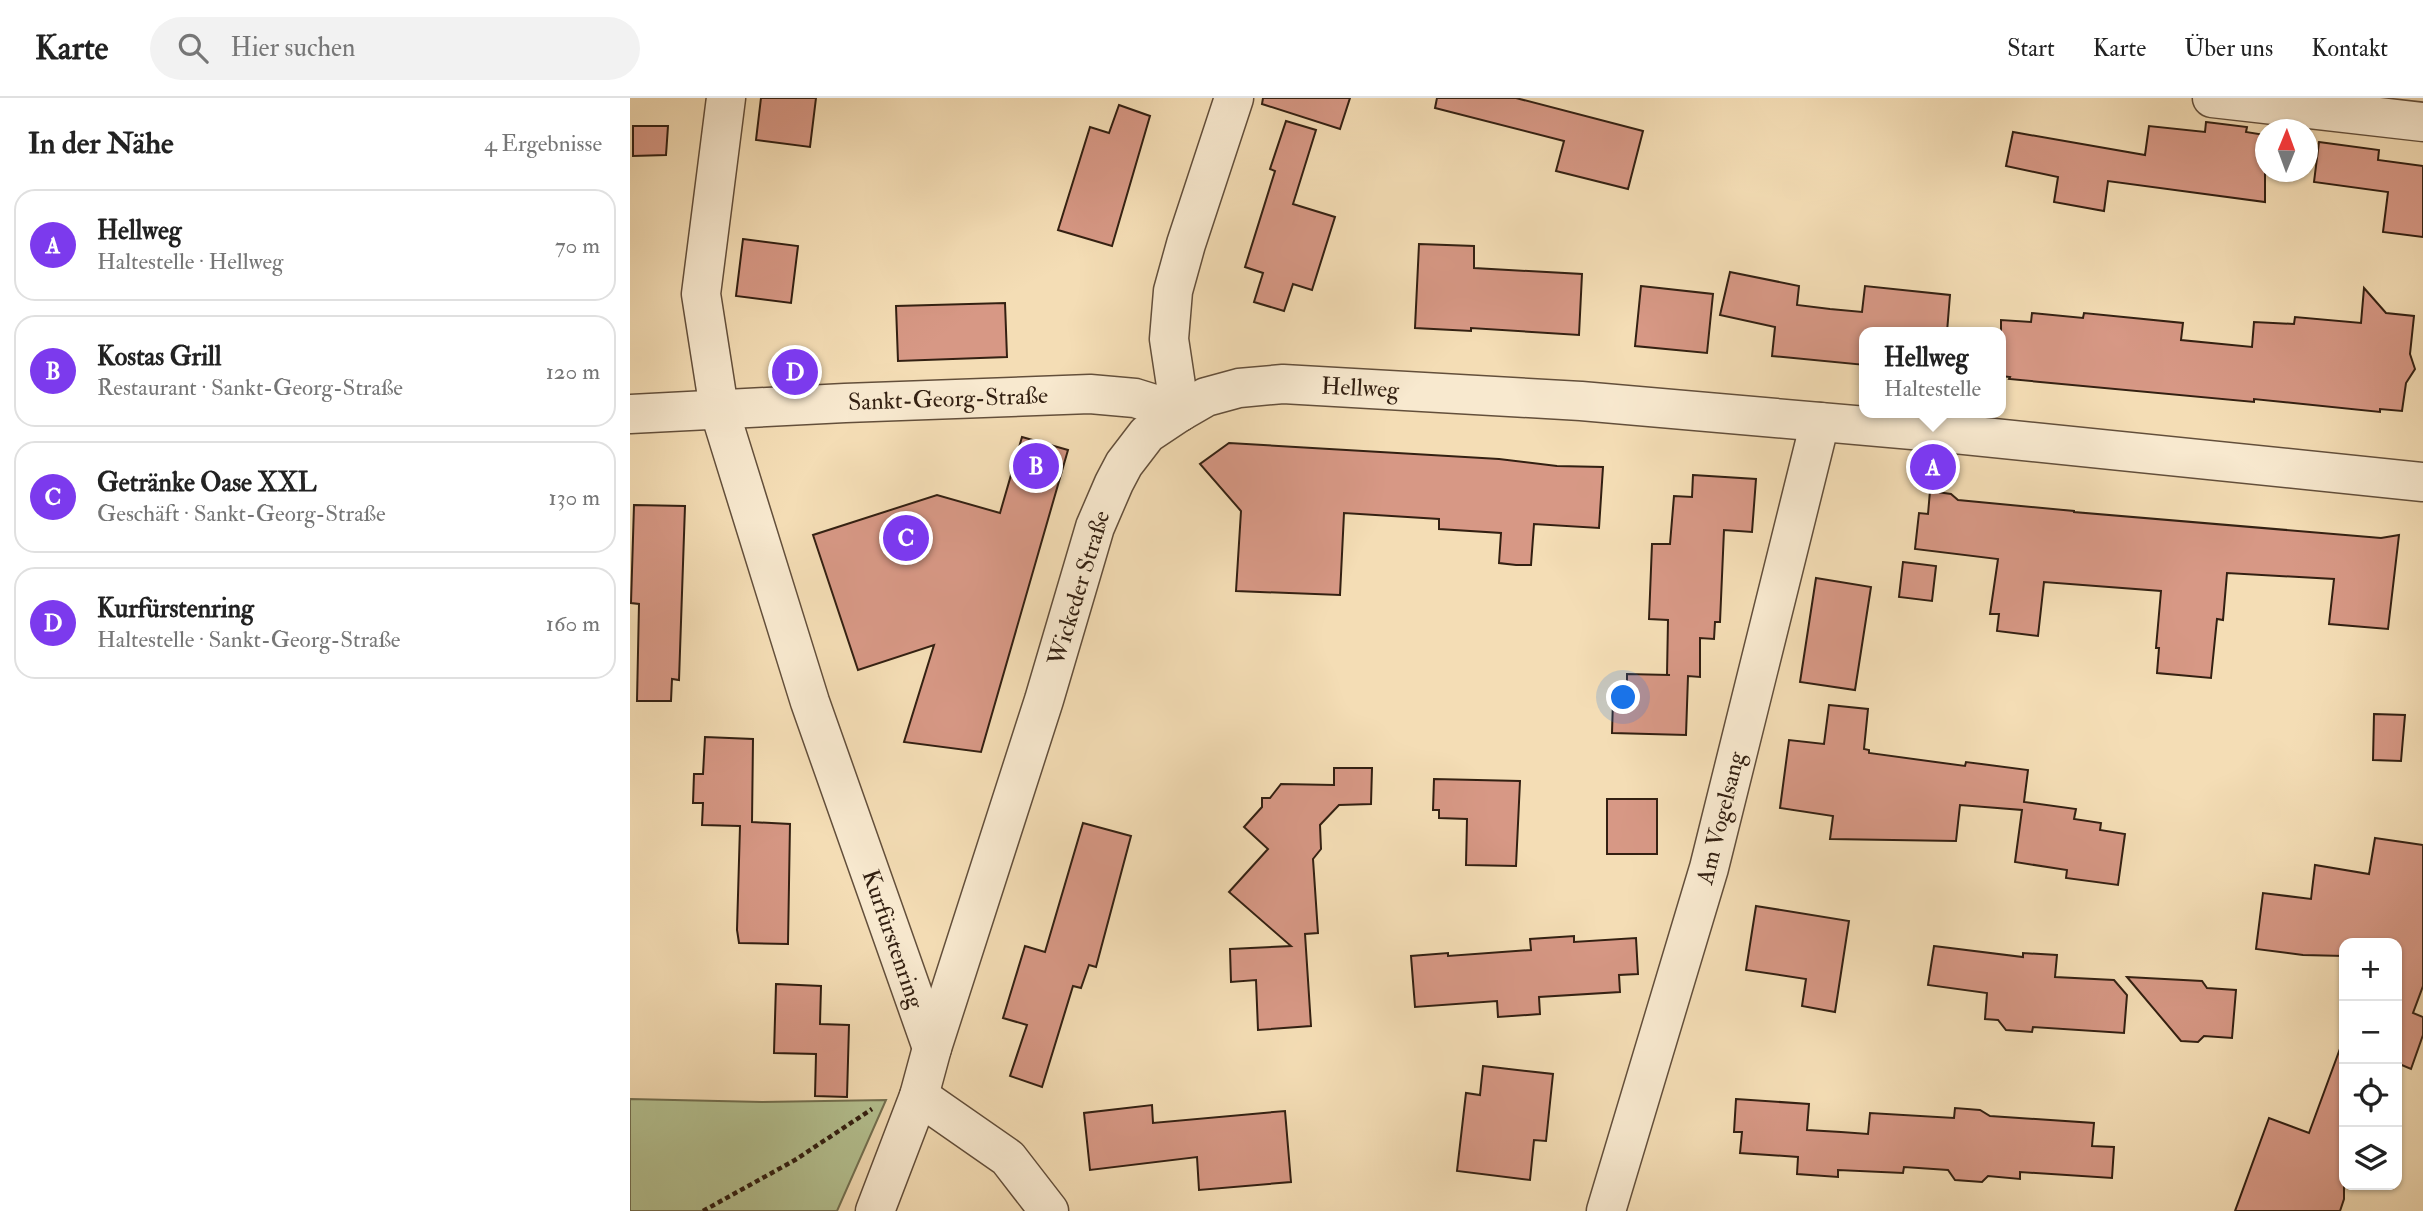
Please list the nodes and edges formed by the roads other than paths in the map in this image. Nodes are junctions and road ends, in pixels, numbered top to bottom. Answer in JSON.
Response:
{"nodes":[{"id":1,"x":726,"y":98,"type":"edge"},
{"id":2,"x":1234,"y":98,"type":"edge"},
{"id":3,"x":2212,"y":98,"type":"edge"},
{"id":4,"x":2423,"y":122,"type":"edge"},
{"id":5,"x":719,"y":409,"type":"junction"},
{"id":6,"x":1180,"y":412,"type":"junction"},
{"id":7,"x":630,"y":414,"type":"edge"},
{"id":8,"x":1820,"y":422,"type":"junction"},
{"id":9,"x":2423,"y":482,"type":"edge"},
{"id":10,"x":932,"y":1048,"type":"junction"},
{"id":11,"x":919,"y":1096,"type":"junction"},
{"id":12,"x":875,"y":1211,"type":"edge"},
{"id":13,"x":1049,"y":1211,"type":"edge"},
{"id":14,"x":1606,"y":1211,"type":"edge"}],
"edges":[{"from":1,"to":5,"type":"street","name":"Kurfürstenring"},
{"from":2,"to":6,"type":"street"},
{"from":3,"to":4,"type":"street"},
{"from":5,"to":6,"type":"street","name":"Sankt-Georg-Straße"},
{"from":5,"to":7,"type":"street","name":"Sankt-Georg-Straße"},
{"from":5,"to":10,"type":"street","name":"Kurfürstenring"},
{"from":6,"to":8,"type":"street","name":"Hellweg"},
{"from":6,"to":10,"type":"street","name":"Wickeder Straße"},
{"from":8,"to":9,"type":"street","name":"Hellweg"},
{"from":8,"to":14,"type":"street","name":"Am Vogelsang"},
{"from":10,"to":11,"type":"street","name":"Wickeder Straße"},
{"from":11,"to":12,"type":"street","name":"Wickeder Straße"},
{"from":11,"to":13,"type":"street"}]}
